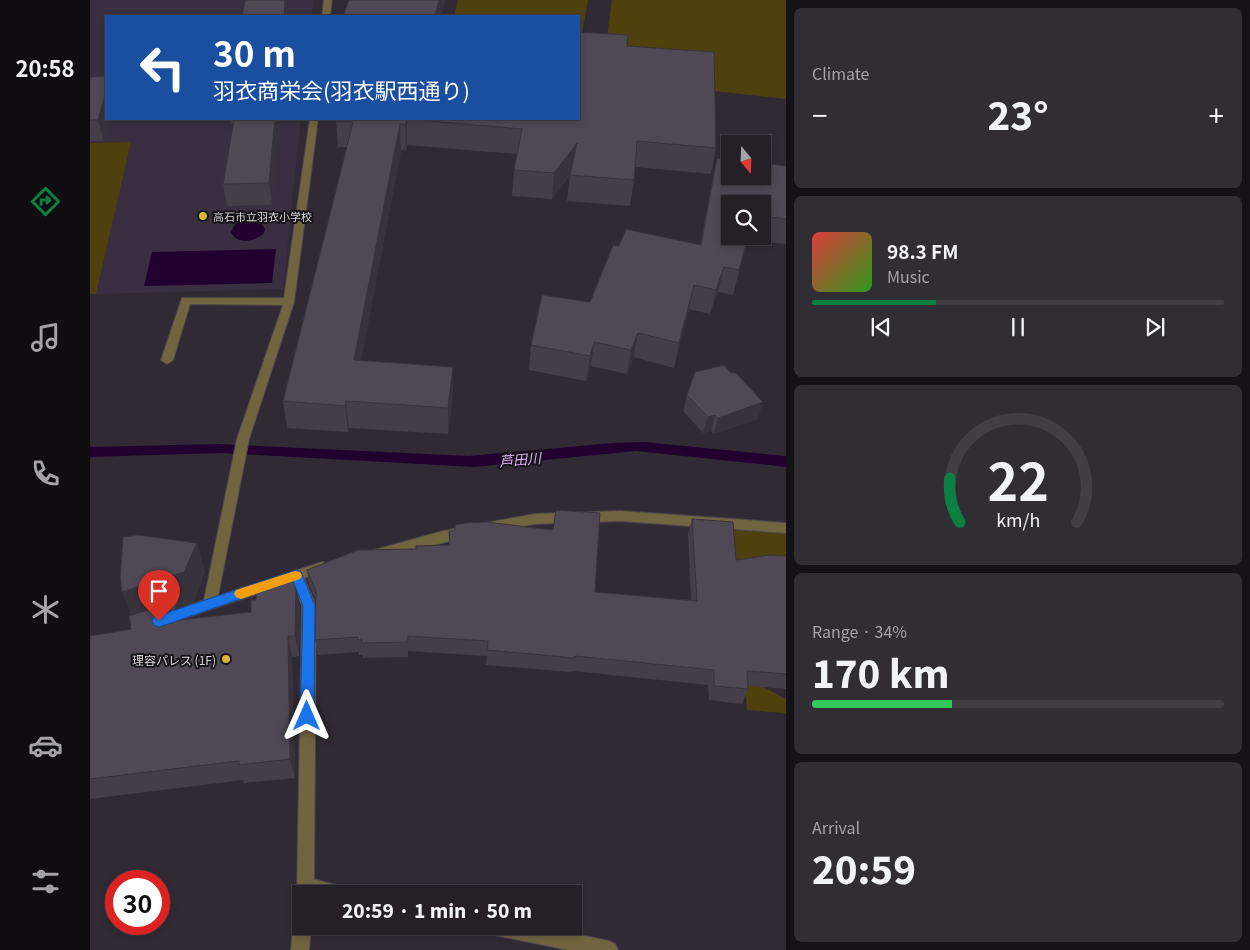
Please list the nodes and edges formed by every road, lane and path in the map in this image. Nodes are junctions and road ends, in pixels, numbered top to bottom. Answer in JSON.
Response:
{"nodes":[{"id":1,"x":328,"y":0,"type":"edge"},
{"id":2,"x":326,"y":15,"type":"edge"},
{"id":3,"x":314,"y":120,"type":"edge"},
{"id":4,"x":289,"y":302,"type":"junction"},
{"id":5,"x":167,"y":360,"type":"dead end"},
{"id":6,"x":786,"y":528,"type":"edge"},
{"id":7,"x":367,"y":556,"type":"edge"},
{"id":8,"x":334,"y":564,"type":"edge"},
{"id":9,"x":296,"y":575,"type":"junction"},
{"id":10,"x":210,"y":603,"type":"junction"},
{"id":11,"x":155,"y":623,"type":"edge"},
{"id":12,"x":305,"y":885,"type":"edge"},
{"id":13,"x":301,"y":935,"type":"edge"},
{"id":14,"x":529,"y":935,"type":"edge"},
{"id":15,"x":572,"y":946,"type":"edge"},
{"id":16,"x":300,"y":950,"type":"edge"},
{"id":17,"x":610,"y":950,"type":"edge"}],
"edges":[{"from":1,"to":2,"type":"street"},
{"from":3,"to":4,"type":"street"},
{"from":4,"to":5,"type":"street"},
{"from":4,"to":10,"type":"street"},
{"from":6,"to":7,"type":"street"},
{"from":8,"to":9,"type":"street"},
{"from":9,"to":10,"type":"street"},
{"from":9,"to":12,"type":"street"},
{"from":10,"to":11,"type":"street"},
{"from":13,"to":16,"type":"street"},
{"from":14,"to":15,"type":"street"},
{"from":15,"to":17,"type":"street"}]}
